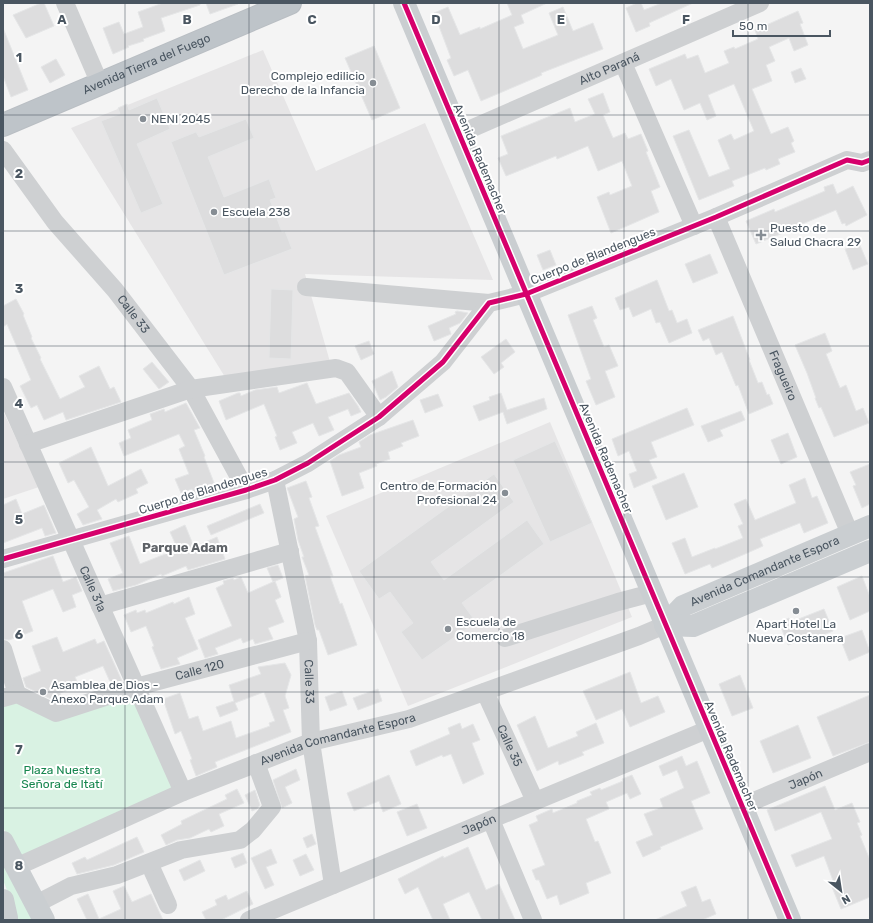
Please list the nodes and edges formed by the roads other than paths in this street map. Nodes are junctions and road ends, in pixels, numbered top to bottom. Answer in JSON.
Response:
{"nodes":[{"id":1,"x":64,"y":3,"type":"edge"},
{"id":2,"x":404,"y":3,"type":"edge"},
{"id":3,"x":760,"y":3,"type":"edge"},
{"id":4,"x":283,"y":4,"type":"edge"},
{"id":5,"x":624,"y":63,"type":"junction"},
{"id":6,"x":100,"y":84,"type":"junction"},
{"id":7,"x":3,"y":125,"type":"edge"},
{"id":8,"x":459,"y":134,"type":"junction"},
{"id":9,"x":3,"y":150,"type":"edge"},
{"id":10,"x":870,"y":160,"type":"edge"},
{"id":11,"x":716,"y":217,"type":"junction"},
{"id":12,"x":694,"y":226,"type":"junction"},
{"id":13,"x":306,"y":287,"type":"dead end"},
{"id":14,"x":526,"y":294,"type":"junction"},
{"id":15,"x":490,"y":302,"type":"junction"},
{"id":16,"x":3,"y":387,"type":"edge"},
{"id":17,"x":191,"y":389,"type":"junction"},
{"id":18,"x":379,"y":417,"type":"junction"},
{"id":19,"x":28,"y":444,"type":"junction"},
{"id":20,"x":275,"y":480,"type":"junction"},
{"id":21,"x":246,"y":490,"type":"junction"},
{"id":22,"x":870,"y":526,"type":"edge"},
{"id":23,"x":850,"y":534,"type":"junction"},
{"id":24,"x":71,"y":540,"type":"junction"},
{"id":25,"x":290,"y":551,"type":"junction"},
{"id":26,"x":870,"y":551,"type":"edge"},
{"id":27,"x":3,"y":559,"type":"edge"},
{"id":28,"x":652,"y":593,"type":"junction"},
{"id":29,"x":100,"y":606,"type":"junction"},
{"id":30,"x":665,"y":625,"type":"junction"},
{"id":31,"x":505,"y":638,"type":"dead end"},
{"id":32,"x":308,"y":641,"type":"junction"},
{"id":33,"x":3,"y":649,"type":"edge"},
{"id":34,"x":136,"y":687,"type":"junction"},
{"id":35,"x":485,"y":692,"type":"junction"},
{"id":36,"x":10,"y":696,"type":"edge"},
{"id":37,"x":709,"y":729,"type":"junction"},
{"id":38,"x":311,"y":742,"type":"junction"},
{"id":39,"x":870,"y":752,"type":"edge"},
{"id":40,"x":256,"y":763,"type":"junction"},
{"id":41,"x":183,"y":792,"type":"junction"},
{"id":42,"x":535,"y":801,"type":"junction"},
{"id":43,"x":742,"y":806,"type":"junction"},
{"id":44,"x":491,"y":820,"type":"junction"},
{"id":45,"x":3,"y":842,"type":"edge"},
{"id":46,"x":149,"y":863,"type":"junction"},
{"id":47,"x":16,"y":867,"type":"junction"},
{"id":48,"x":333,"y":885,"type":"junction"},
{"id":49,"x":3,"y":900,"type":"edge"},
{"id":50,"x":168,"y":905,"type":"dead end"},
{"id":51,"x":40,"y":912,"type":"edge"},
{"id":52,"x":278,"y":914,"type":"edge"},
{"id":53,"x":6,"y":920,"type":"edge"},
{"id":54,"x":249,"y":920,"type":"edge"},
{"id":55,"x":533,"y":920,"type":"edge"},
{"id":56,"x":790,"y":920,"type":"edge"}],
"edges":[{"from":1,"to":6,"type":"street"},
{"from":2,"to":8,"type":"main road","name":"Avenida Rademacher"},
{"from":3,"to":5,"type":"street","name":"Alto Paraná"},
{"from":4,"to":6,"type":"highway","name":"Avenida Tierra del Fuego"},
{"from":5,"to":8,"type":"street","name":"Alto Paraná"},
{"from":5,"to":12,"type":"street"},
{"from":6,"to":7,"type":"highway","name":"Avenida Tierra del Fuego"},
{"from":8,"to":14,"type":"main road","name":"Avenida Rademacher"},
{"from":9,"to":17,"type":"street","name":"Calle 33"},
{"from":10,"to":11,"type":"street","name":"Cuerpo de Blandengues"},
{"from":11,"to":12,"type":"street","name":"Cuerpo de Blandengues"},
{"from":11,"to":23,"type":"street","name":"Fragueiro"},
{"from":12,"to":14,"type":"street","name":"Cuerpo de Blandengues"},
{"from":13,"to":15,"type":"street"},
{"from":14,"to":15,"type":"street","name":"Cuerpo de Blandengues"},
{"from":14,"to":28,"type":"main road","name":"Avenida Rademacher"},
{"from":15,"to":18,"type":"street","name":"Cuerpo de Blandengues"},
{"from":16,"to":19,"type":"street","name":"Calle 31a"},
{"from":17,"to":18,"type":"street"},
{"from":17,"to":19,"type":"street"},
{"from":17,"to":21,"type":"street","name":"Calle 33"},
{"from":18,"to":20,"type":"street","name":"Cuerpo de Blandengues"},
{"from":19,"to":24,"type":"street","name":"Calle 31a"},
{"from":20,"to":21,"type":"street","name":"Cuerpo de Blandengues"},
{"from":20,"to":25,"type":"street","name":"Calle 33"},
{"from":21,"to":24,"type":"street","name":"Cuerpo de Blandengues"},
{"from":22,"to":23,"type":"main road","name":"Avenida Comandante Espora"},
{"from":23,"to":30,"type":"main road","name":"Avenida Comandante Espora"},
{"from":24,"to":27,"type":"street","name":"Cuerpo de Blandengues"},
{"from":24,"to":29,"type":"street","name":"Calle 31a"},
{"from":25,"to":29,"type":"street"},
{"from":25,"to":32,"type":"street","name":"Calle 33"},
{"from":26,"to":30,"type":"main road","name":"Avenida Comandante Espora"},
{"from":28,"to":30,"type":"main road","name":"Avenida Rademacher"},
{"from":28,"to":31,"type":"street"},
{"from":29,"to":34,"type":"street","name":"Calle 31a"},
{"from":30,"to":35,"type":"street","name":"Avenida Comandante Espora"},
{"from":30,"to":37,"type":"main road","name":"Avenida Rademacher"},
{"from":32,"to":34,"type":"street","name":"Calle 120"},
{"from":32,"to":38,"type":"street","name":"Calle 33"},
{"from":33,"to":36,"type":"street"},
{"from":34,"to":36,"type":"street","name":"Calle 120"},
{"from":34,"to":41,"type":"street","name":"Calle 31a"},
{"from":35,"to":38,"type":"street","name":"Avenida Comandante Espora"},
{"from":35,"to":42,"type":"street","name":"Calle 35"},
{"from":37,"to":42,"type":"street","name":"Japón"},
{"from":37,"to":43,"type":"main road","name":"Avenida Rademacher"},
{"from":38,"to":40,"type":"street","name":"Avenida Comandante Espora"},
{"from":38,"to":48,"type":"street","name":"Calle 33"},
{"from":39,"to":43,"type":"street","name":"Japón"},
{"from":40,"to":41,"type":"street","name":"Avenida Comandante Espora"},
{"from":40,"to":46,"type":"street"},
{"from":41,"to":47,"type":"street","name":"Avenida Comandante Espora"},
{"from":42,"to":44,"type":"street","name":"Japón"},
{"from":43,"to":56,"type":"main road","name":"Avenida Rademacher"},
{"from":44,"to":48,"type":"street","name":"Japón"},
{"from":44,"to":55,"type":"street"},
{"from":45,"to":47,"type":"main road"},
{"from":46,"to":50,"type":"street"},
{"from":46,"to":51,"type":"street"},
{"from":47,"to":51,"type":"main road"},
{"from":48,"to":52,"type":"street","name":"Japón"},
{"from":49,"to":53,"type":"main road"},
{"from":52,"to":54,"type":"street","name":"Japón"}]}
